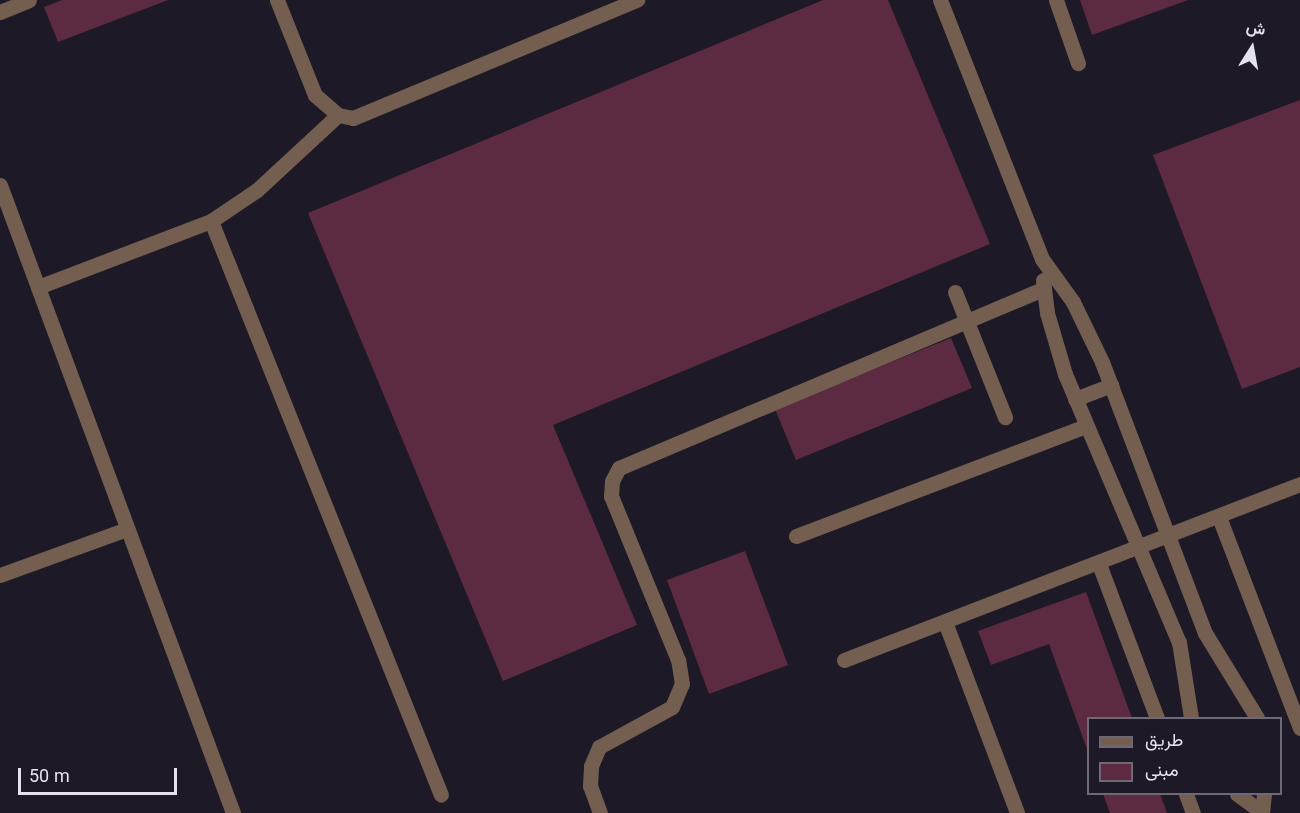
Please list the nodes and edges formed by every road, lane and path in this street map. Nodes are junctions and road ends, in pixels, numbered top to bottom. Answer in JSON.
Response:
{"nodes":[{"id":1,"x":29,"y":0,"type":"edge"},
{"id":2,"x":277,"y":0,"type":"edge"},
{"id":3,"x":637,"y":0,"type":"edge"},
{"id":4,"x":940,"y":0,"type":"edge"},
{"id":5,"x":1056,"y":0,"type":"edge"},
{"id":6,"x":0,"y":12,"type":"edge"},
{"id":7,"x":1078,"y":63,"type":"dead end"},
{"id":8,"x":338,"y":115,"type":"junction"},
{"id":9,"x":1,"y":193,"type":"edge"},
{"id":10,"x":211,"y":221,"type":"junction"},
{"id":11,"x":1042,"y":259,"type":"junction"},
{"id":12,"x":38,"y":287,"type":"junction"},
{"id":13,"x":1043,"y":289,"type":"junction"},
{"id":14,"x":955,"y":292,"type":"dead end"},
{"id":15,"x":966,"y":321,"type":"junction"},
{"id":16,"x":1111,"y":385,"type":"junction"},
{"id":17,"x":1075,"y":399,"type":"junction"},
{"id":18,"x":1005,"y":417,"type":"dead end"},
{"id":19,"x":1086,"y":426,"type":"junction"},
{"id":20,"x":1300,"y":484,"type":"edge"},
{"id":21,"x":1219,"y":517,"type":"junction"},
{"id":22,"x":127,"y":529,"type":"junction"},
{"id":23,"x":796,"y":536,"type":"dead end"},
{"id":24,"x":1168,"y":538,"type":"junction"},
{"id":25,"x":1139,"y":549,"type":"junction"},
{"id":26,"x":1099,"y":564,"type":"junction"},
{"id":27,"x":0,"y":575,"type":"edge"},
{"id":28,"x":945,"y":622,"type":"junction"},
{"id":29,"x":844,"y":660,"type":"dead end"},
{"id":30,"x":1157,"y":717,"type":"edge"},
{"id":31,"x":1191,"y":717,"type":"edge"},
{"id":32,"x":1256,"y":717,"type":"edge"},
{"id":33,"x":1300,"y":728,"type":"edge"},
{"id":34,"x":441,"y":795,"type":"dead end"},
{"id":35,"x":1186,"y":795,"type":"edge"},
{"id":36,"x":1238,"y":795,"type":"edge"},
{"id":37,"x":1264,"y":795,"type":"edge"},
{"id":38,"x":1262,"y":812,"type":"edge"},
{"id":39,"x":233,"y":813,"type":"edge"},
{"id":40,"x":600,"y":813,"type":"edge"},
{"id":41,"x":1017,"y":813,"type":"edge"},
{"id":42,"x":1193,"y":813,"type":"edge"}],
"edges":[{"from":1,"to":6,"type":"lane"},
{"from":2,"to":8,"type":"lane"},
{"from":3,"to":8,"type":"lane"},
{"from":4,"to":11,"type":"lane"},
{"from":5,"to":7,"type":"lane"},
{"from":8,"to":10,"type":"lane"},
{"from":9,"to":12,"type":"lane"},
{"from":10,"to":12,"type":"lane"},
{"from":10,"to":34,"type":"lane"},
{"from":11,"to":13,"type":"lane"},
{"from":11,"to":16,"type":"lane"},
{"from":12,"to":22,"type":"lane"},
{"from":13,"to":15,"type":"lane"},
{"from":13,"to":17,"type":"lane"},
{"from":14,"to":15,"type":"lane"},
{"from":15,"to":18,"type":"lane"},
{"from":15,"to":40,"type":"lane"},
{"from":16,"to":17,"type":"lane"},
{"from":16,"to":24,"type":"lane"},
{"from":17,"to":19,"type":"lane"},
{"from":19,"to":23,"type":"lane"},
{"from":19,"to":25,"type":"lane"},
{"from":20,"to":21,"type":"lane"},
{"from":21,"to":24,"type":"lane"},
{"from":21,"to":33,"type":"lane"},
{"from":22,"to":27,"type":"lane"},
{"from":22,"to":39,"type":"lane"},
{"from":24,"to":25,"type":"lane"},
{"from":24,"to":32,"type":"lane"},
{"from":25,"to":26,"type":"lane"},
{"from":25,"to":31,"type":"lane"},
{"from":26,"to":28,"type":"lane"},
{"from":26,"to":30,"type":"lane"},
{"from":28,"to":29,"type":"lane"},
{"from":28,"to":41,"type":"lane"},
{"from":35,"to":42,"type":"lane"},
{"from":36,"to":38,"type":"lane"},
{"from":37,"to":38,"type":"lane"}]}
